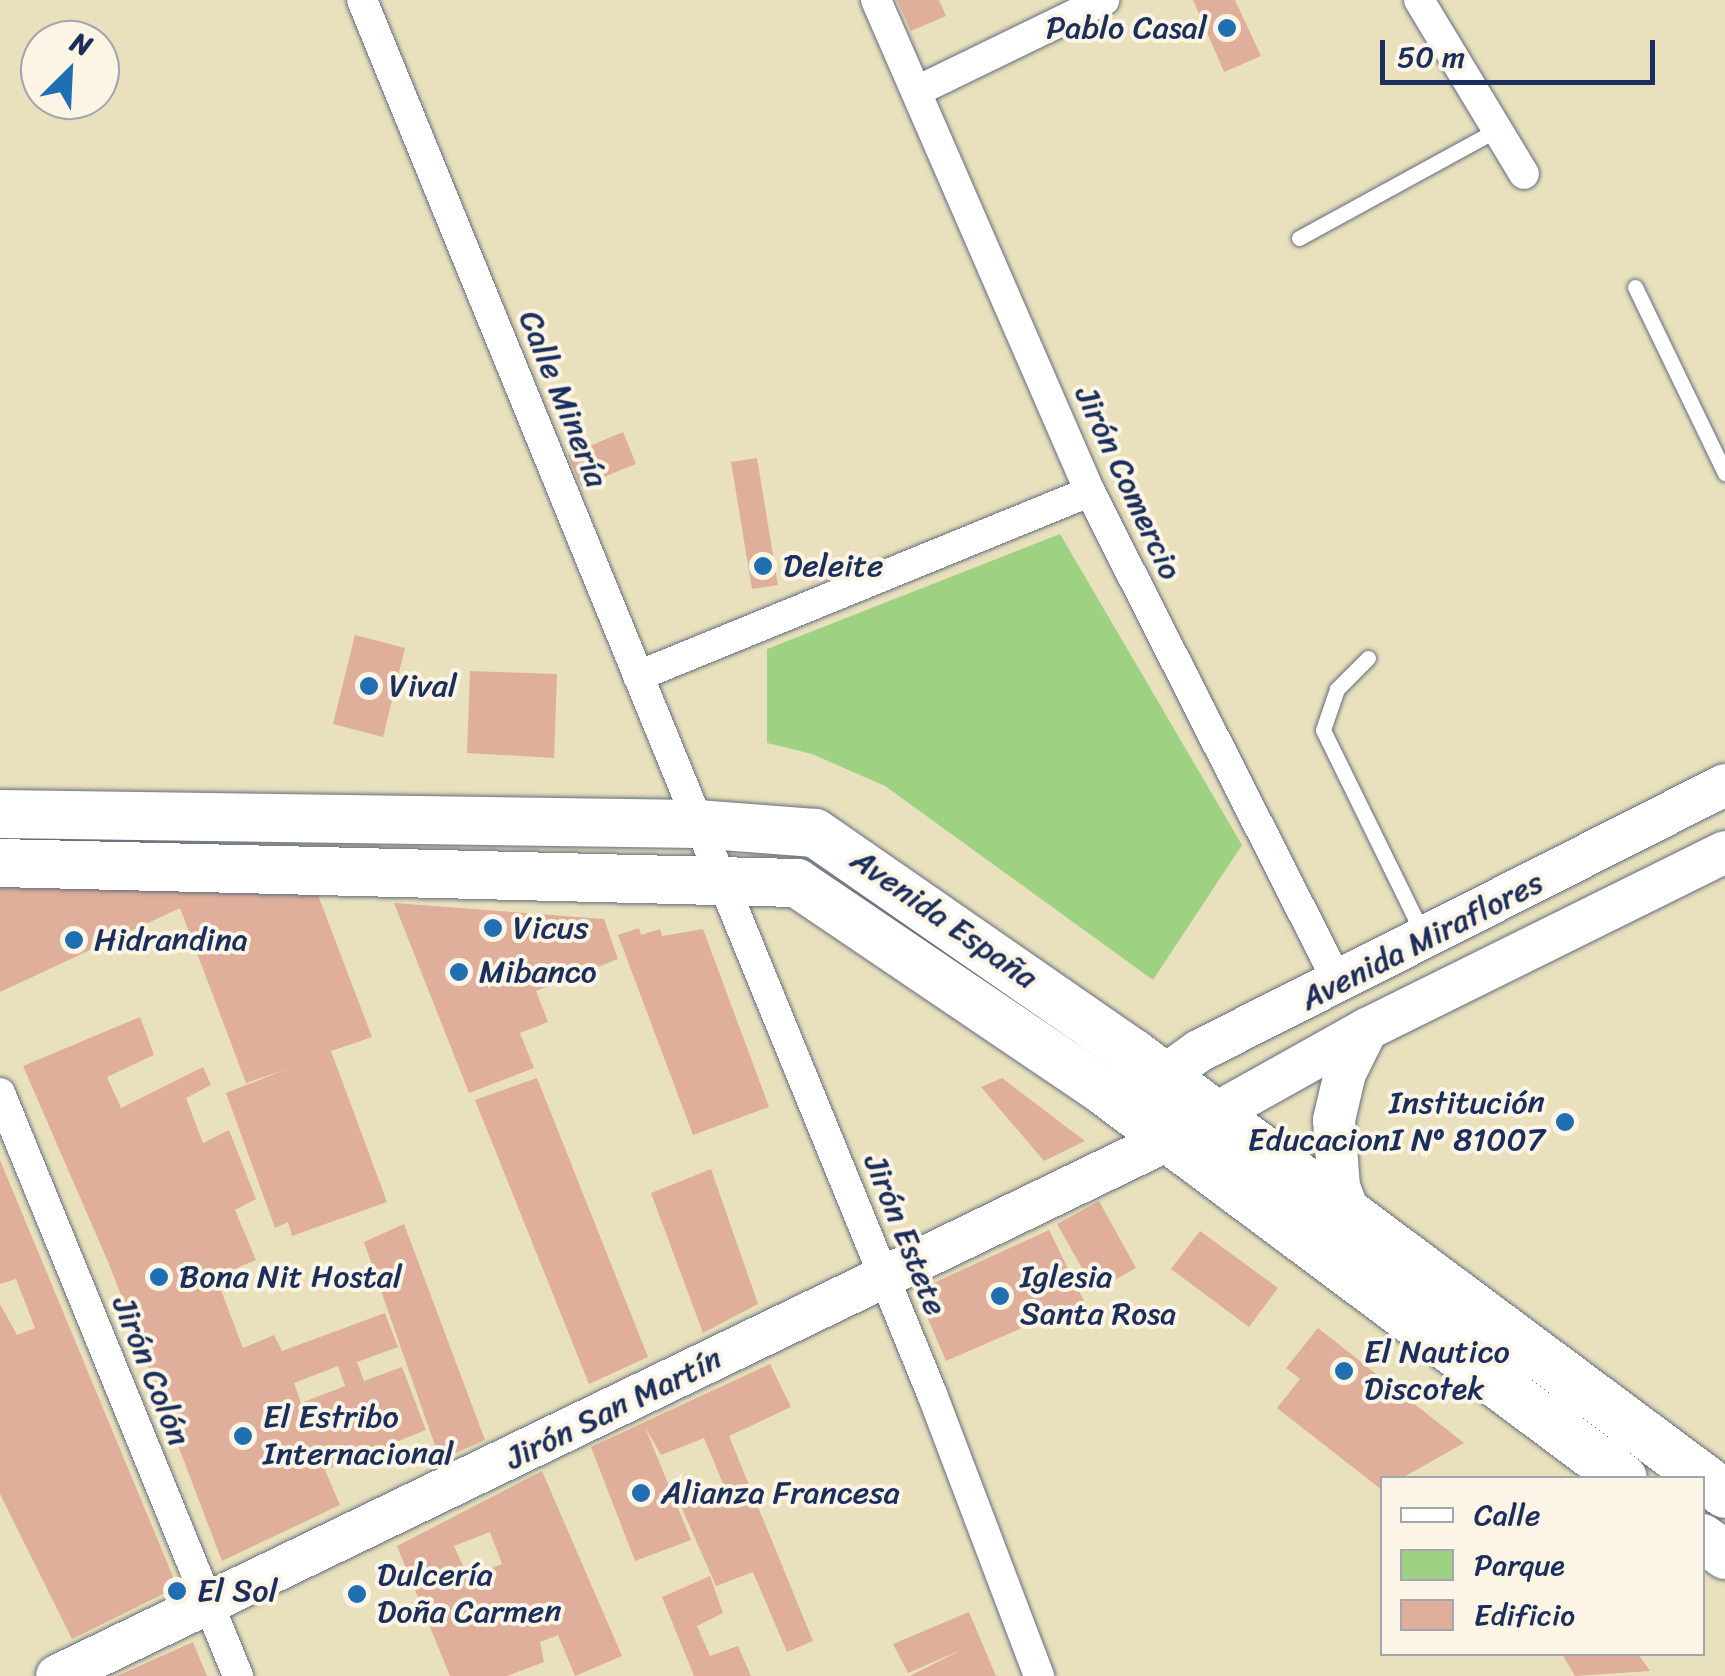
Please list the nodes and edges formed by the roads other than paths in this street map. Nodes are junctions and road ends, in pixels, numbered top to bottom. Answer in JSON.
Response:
{"nodes":[{"id":1,"x":362,"y":0,"type":"edge"},
{"id":2,"x":876,"y":0,"type":"edge"},
{"id":3,"x":1104,"y":0,"type":"edge"},
{"id":4,"x":1419,"y":0,"type":"edge"},
{"id":5,"x":919,"y":90,"type":"junction"},
{"id":6,"x":1498,"y":129,"type":"junction"},
{"id":7,"x":1524,"y":174,"type":"dead end"},
{"id":8,"x":1298,"y":238,"type":"dead end"},
{"id":9,"x":1635,"y":287,"type":"dead end"},
{"id":10,"x":1725,"y":473,"type":"edge"},
{"id":11,"x":1090,"y":492,"type":"junction"},
{"id":12,"x":1368,"y":658,"type":"dead end"},
{"id":13,"x":638,"y":676,"type":"junction"},
{"id":14,"x":1725,"y":785,"type":"edge"},
{"id":15,"x":0,"y":814,"type":"edge"},
{"id":16,"x":698,"y":824,"type":"junction"},
{"id":17,"x":1725,"y":852,"type":"edge"},
{"id":18,"x":0,"y":863,"type":"edge"},
{"id":19,"x":721,"y":881,"type":"junction"},
{"id":20,"x":1426,"y":940,"type":"junction"},
{"id":21,"x":1339,"y":984,"type":"junction"},
{"id":22,"x":1367,"y":1030,"type":"junction"},
{"id":23,"x":1163,"y":1075,"type":"junction"},
{"id":24,"x":0,"y":1093,"type":"edge"},
{"id":25,"x":1125,"y":1106,"type":"junction"},
{"id":26,"x":1213,"y":1114,"type":"junction"},
{"id":27,"x":1170,"y":1139,"type":"junction"},
{"id":28,"x":1351,"y":1218,"type":"junction"},
{"id":29,"x":884,"y":1278,"type":"junction"},
{"id":30,"x":1620,"y":1476,"type":"edge"},
{"id":31,"x":1701,"y":1476,"type":"edge"},
{"id":32,"x":209,"y":1606,"type":"junction"},
{"id":33,"x":58,"y":1676,"type":"edge"},
{"id":34,"x":238,"y":1676,"type":"edge"},
{"id":35,"x":1039,"y":1676,"type":"edge"}],
"edges":[{"from":1,"to":13,"type":"street","name":"Calle Minería"},
{"from":2,"to":5,"type":"street","name":"Jirón Comercio"},
{"from":3,"to":5,"type":"street"},
{"from":4,"to":6,"type":"street"},
{"from":5,"to":11,"type":"street","name":"Jirón Comercio"},
{"from":6,"to":7,"type":"street"},
{"from":6,"to":8,"type":"lane"},
{"from":9,"to":10,"type":"lane"},
{"from":11,"to":13,"type":"street"},
{"from":11,"to":21,"type":"street","name":"Jirón Comercio"},
{"from":12,"to":20,"type":"lane"},
{"from":13,"to":16,"type":"street","name":"Calle Minería"},
{"from":14,"to":20,"type":"main road","name":"Avenida Miraflores"},
{"from":15,"to":16,"type":"main road","name":"Avenida España"},
{"from":16,"to":19,"type":"street","name":"Jirón Estete"},
{"from":16,"to":23,"type":"main road","name":"Avenida España"},
{"from":17,"to":22,"type":"main road","name":"Avenida Miraflores"},
{"from":18,"to":19,"type":"main road","name":"Avenida España"},
{"from":19,"to":25,"type":"main road","name":"Avenida España"},
{"from":19,"to":29,"type":"street","name":"Jirón Estete"},
{"from":20,"to":21,"type":"main road","name":"Avenida Miraflores"},
{"from":21,"to":23,"type":"main road","name":"Avenida Miraflores"},
{"from":22,"to":26,"type":"main road","name":"Avenida Miraflores"},
{"from":22,"to":28,"type":"main road"},
{"from":23,"to":25,"type":"main road","name":"Avenida Miraflores"},
{"from":23,"to":26,"type":"main road","name":"Avenida España"},
{"from":24,"to":32,"type":"street","name":"Jirón Colón"},
{"from":25,"to":27,"type":"main road","name":"Avenida España"},
{"from":26,"to":27,"type":"main road","name":"Avenida Miraflores"},
{"from":26,"to":28,"type":"main road","name":"Avenida España"},
{"from":27,"to":29,"type":"main road","name":"Jirón San Martín"},
{"from":27,"to":30,"type":"main road","name":"Avenida España"},
{"from":28,"to":31,"type":"main road","name":"Avenida España"},
{"from":29,"to":32,"type":"main road","name":"Jirón San Martín"},
{"from":29,"to":35,"type":"street","name":"Jirón Estete"},
{"from":32,"to":33,"type":"main road","name":"Jirón San Martín"},
{"from":32,"to":34,"type":"street","name":"Jirón Colón"}]}
